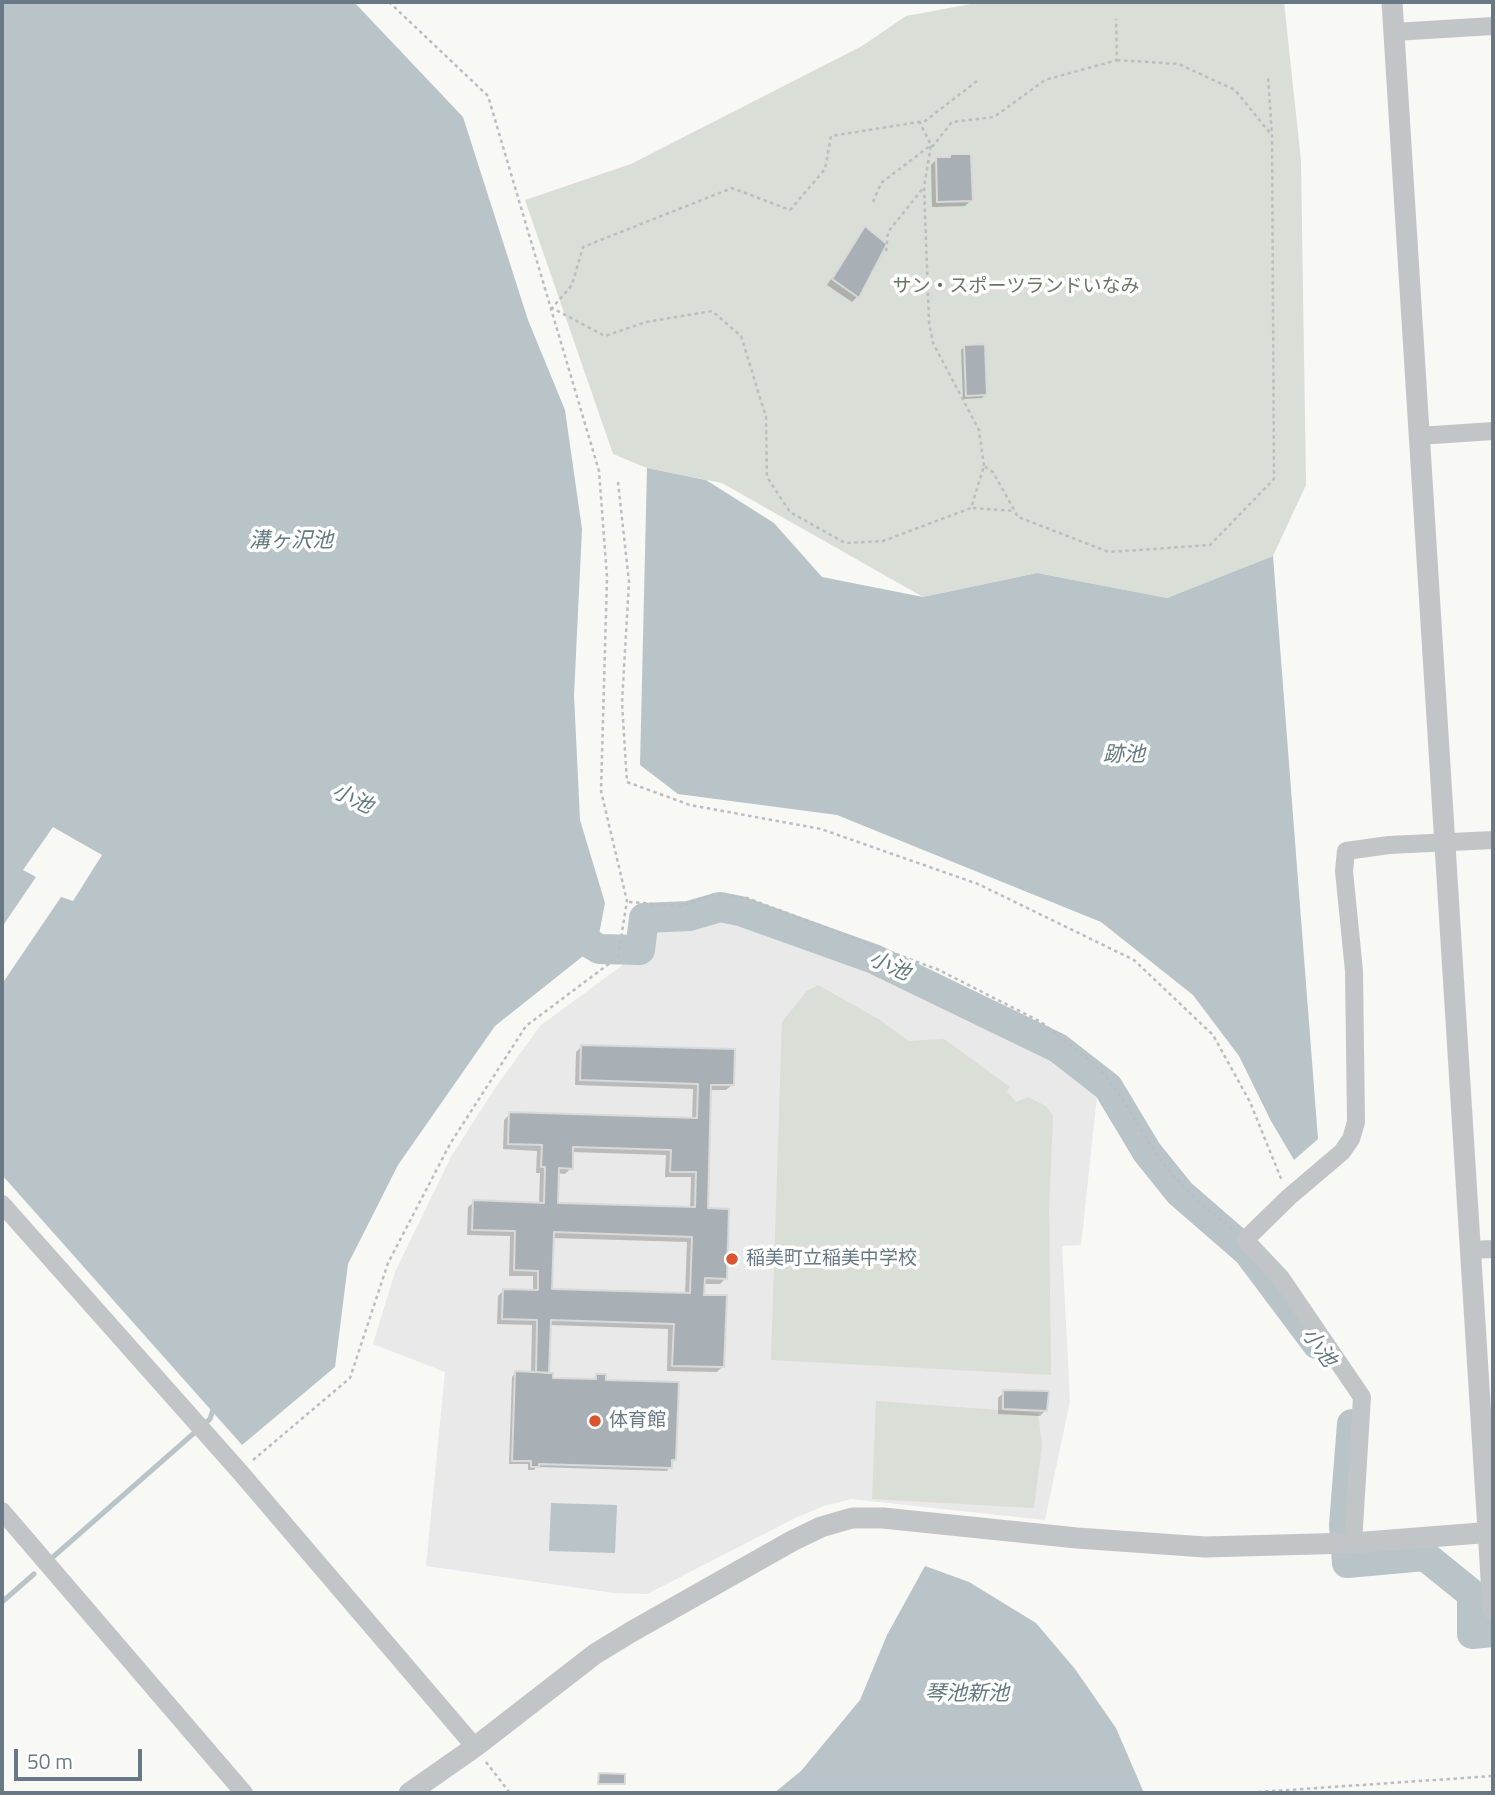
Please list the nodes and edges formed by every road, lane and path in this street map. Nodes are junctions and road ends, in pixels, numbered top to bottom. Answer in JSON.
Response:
{"nodes":[{"id":1,"x":389,"y":2,"type":"edge"},
{"id":2,"x":1392,"y":2,"type":"edge"},
{"id":3,"x":1116,"y":19,"type":"dead end"},
{"id":4,"x":1493,"y":26,"type":"edge"},
{"id":5,"x":1394,"y":33,"type":"junction"},
{"id":6,"x":1117,"y":60,"type":"junction"},
{"id":7,"x":1268,"y":77,"type":"dead end"},
{"id":8,"x":977,"y":81,"type":"dead end"},
{"id":9,"x":919,"y":121,"type":"junction"},
{"id":10,"x":1272,"y":135,"type":"junction"},
{"id":11,"x":931,"y":145,"type":"junction"},
{"id":12,"x":924,"y":187,"type":"junction"},
{"id":13,"x":873,"y":202,"type":"dead end"},
{"id":14,"x":887,"y":251,"type":"dead end"},
{"id":15,"x":552,"y":308,"type":"junction"},
{"id":16,"x":1493,"y":431,"type":"edge"},
{"id":17,"x":1419,"y":436,"type":"junction"},
{"id":18,"x":984,"y":466,"type":"junction"},
{"id":19,"x":618,"y":482,"type":"dead end"},
{"id":20,"x":971,"y":508,"type":"junction"},
{"id":21,"x":1015,"y":511,"type":"junction"},
{"id":22,"x":1493,"y":839,"type":"edge"},
{"id":23,"x":1446,"y":842,"type":"junction"},
{"id":24,"x":627,"y":901,"type":"junction"},
{"id":25,"x":1289,"y":1197,"type":"junction"},
{"id":26,"x":2,"y":1204,"type":"edge"},
{"id":27,"x":1245,"y":1240,"type":"junction"},
{"id":28,"x":1493,"y":1248,"type":"edge"},
{"id":29,"x":1470,"y":1250,"type":"junction"},
{"id":30,"x":240,"y":1472,"type":"junction"},
{"id":31,"x":2,"y":1511,"type":"edge"},
{"id":32,"x":1492,"y":1532,"type":"edge"},
{"id":33,"x":1353,"y":1544,"type":"junction"},
{"id":34,"x":1493,"y":1609,"type":"edge"},
{"id":35,"x":475,"y":1747,"type":"junction"},
{"id":36,"x":1493,"y":1776,"type":"edge"},
{"id":37,"x":244,"y":1793,"type":"edge"},
{"id":38,"x":409,"y":1793,"type":"edge"},
{"id":39,"x":510,"y":1793,"type":"edge"},
{"id":40,"x":1244,"y":1793,"type":"edge"}],
"edges":[{"from":1,"to":15,"type":"path"},
{"from":2,"to":5,"type":"street"},
{"from":3,"to":6,"type":"path"},
{"from":4,"to":5,"type":"street"},
{"from":5,"to":17,"type":"street"},
{"from":6,"to":10,"type":"path"},
{"from":6,"to":11,"type":"path"},
{"from":7,"to":10,"type":"path"},
{"from":8,"to":9,"type":"path"},
{"from":9,"to":11,"type":"path"},
{"from":9,"to":15,"type":"path"},
{"from":10,"to":21,"type":"path"},
{"from":11,"to":12,"type":"path"},
{"from":11,"to":13,"type":"path"},
{"from":12,"to":14,"type":"path"},
{"from":12,"to":18,"type":"path"},
{"from":15,"to":20,"type":"path"},
{"from":15,"to":24,"type":"path"},
{"from":16,"to":17,"type":"street"},
{"from":17,"to":23,"type":"street"},
{"from":18,"to":20,"type":"path"},
{"from":18,"to":21,"type":"path"},
{"from":19,"to":25,"type":"path"},
{"from":20,"to":21,"type":"path"},
{"from":22,"to":23,"type":"street"},
{"from":23,"to":25,"type":"street"},
{"from":23,"to":29,"type":"street"},
{"from":24,"to":27,"type":"path"},
{"from":24,"to":30,"type":"path"},
{"from":25,"to":27,"type":"street"},
{"from":26,"to":30,"type":"street"},
{"from":27,"to":33,"type":"street"},
{"from":28,"to":29,"type":"street"},
{"from":29,"to":32,"type":"street"},
{"from":30,"to":35,"type":"street"},
{"from":31,"to":37,"type":"street"},
{"from":32,"to":33,"type":"street"},
{"from":32,"to":34,"type":"street"},
{"from":33,"to":35,"type":"street"},
{"from":35,"to":38,"type":"street"},
{"from":35,"to":39,"type":"path"},
{"from":36,"to":40,"type":"path"}]}
